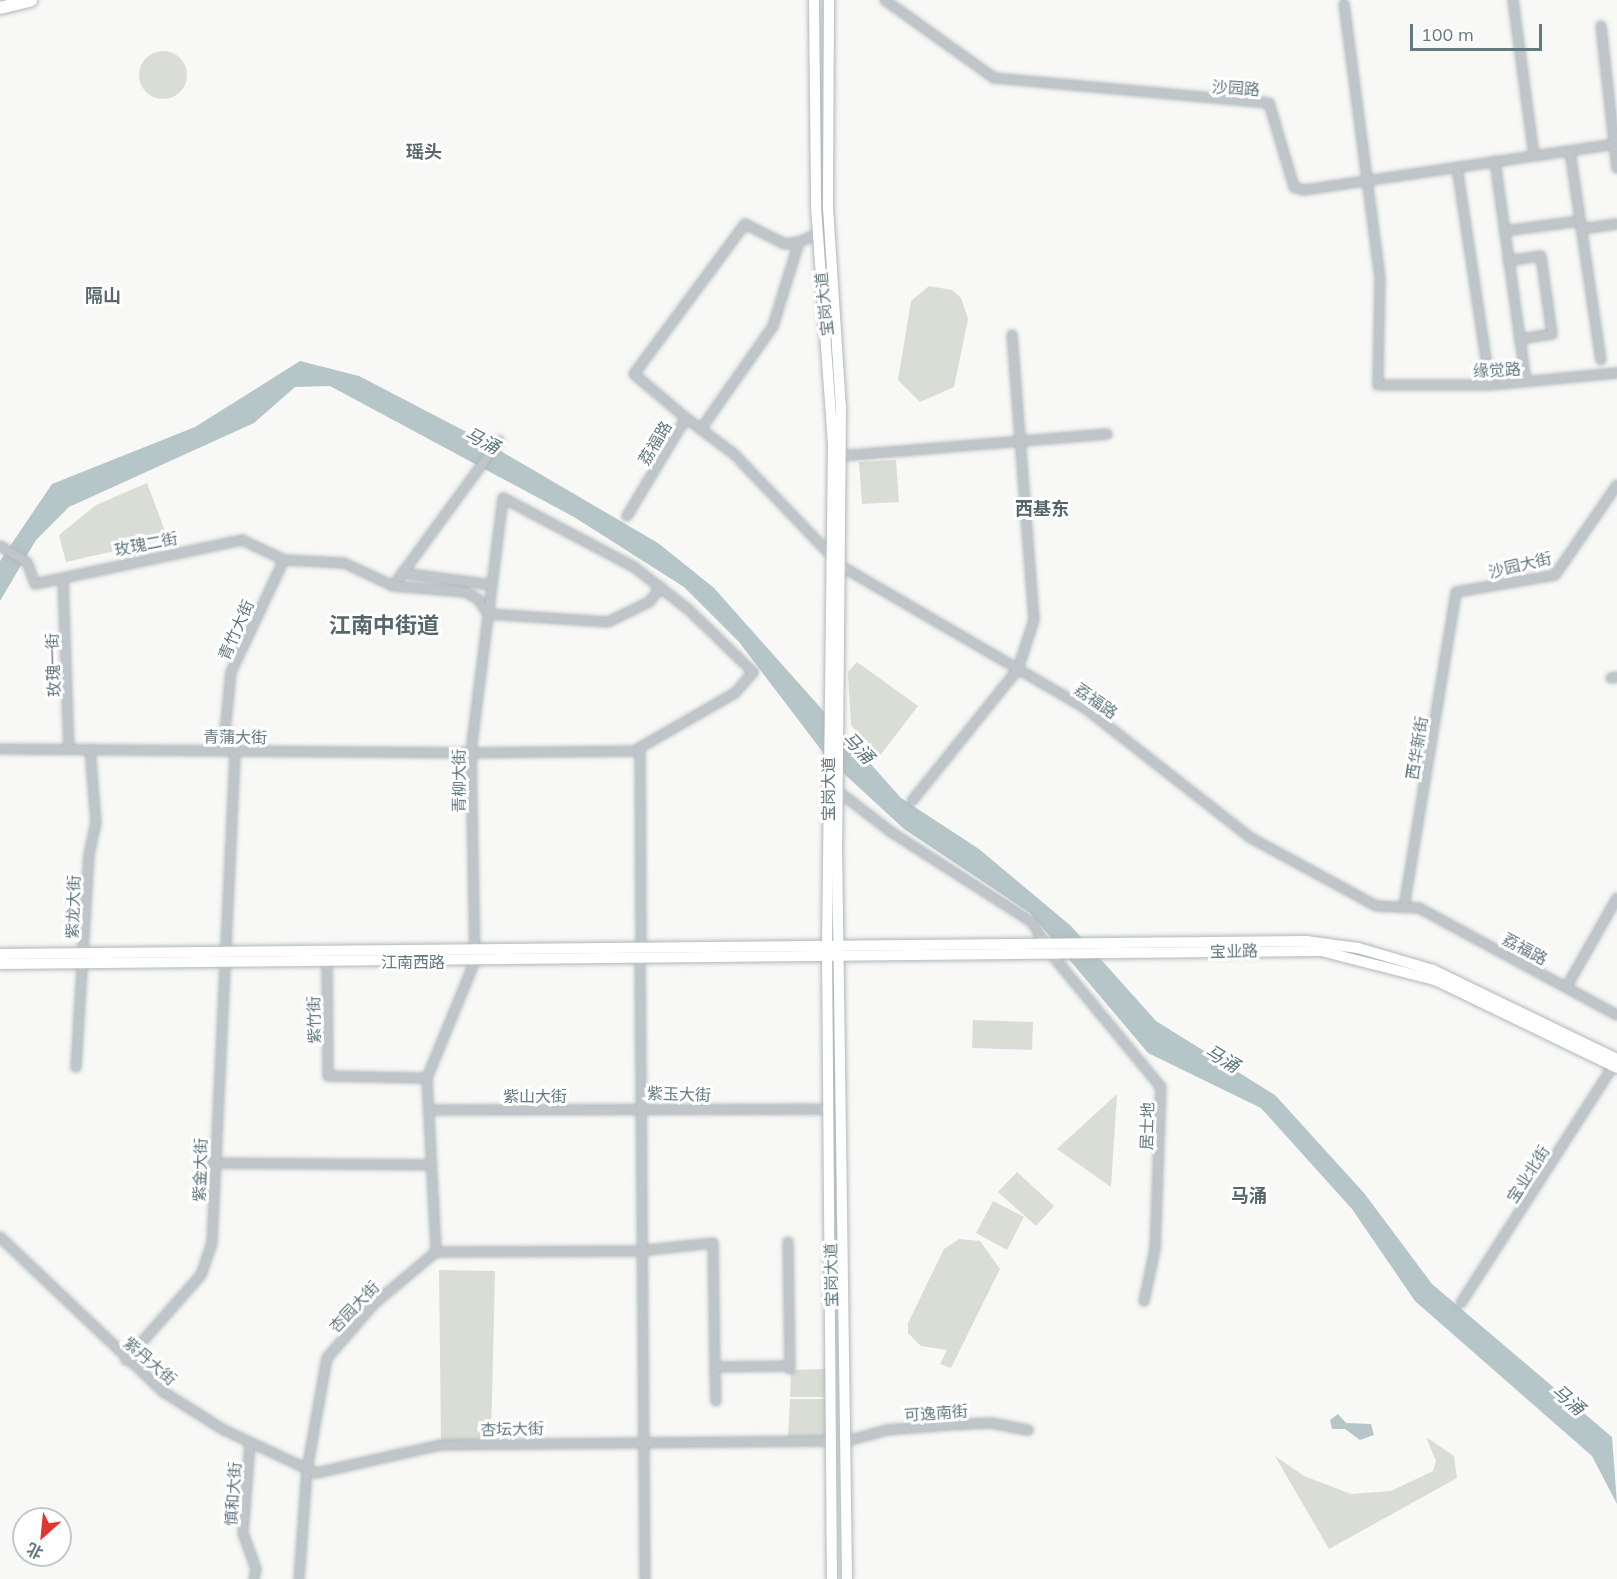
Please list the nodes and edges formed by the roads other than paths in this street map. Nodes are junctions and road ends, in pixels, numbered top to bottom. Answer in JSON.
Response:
{"nodes":[{"id":1,"x":31,"y":0,"type":"edge"},
{"id":2,"x":814,"y":0,"type":"edge"},
{"id":3,"x":829,"y":0,"type":"edge"},
{"id":4,"x":885,"y":0,"type":"edge"},
{"id":5,"x":1513,"y":0,"type":"edge"},
{"id":6,"x":1344,"y":4,"type":"dead end"},
{"id":7,"x":0,"y":8,"type":"edge"},
{"id":8,"x":1601,"y":26,"type":"dead end"},
{"id":9,"x":1615,"y":144,"type":"edge"},
{"id":10,"x":1570,"y":151,"type":"junction"},
{"id":11,"x":1534,"y":156,"type":"junction"},
{"id":12,"x":1495,"y":161,"type":"junction"},
{"id":13,"x":1457,"y":167,"type":"junction"},
{"id":14,"x":1617,"y":168,"type":"edge"},
{"id":15,"x":1367,"y":180,"type":"junction"},
{"id":16,"x":1617,"y":224,"type":"edge"},
{"id":17,"x":1581,"y":225,"type":"junction"},
{"id":18,"x":1504,"y":231,"type":"junction"},
{"id":19,"x":818,"y":234,"type":"junction"},
{"id":20,"x":799,"y":242,"type":"junction"},
{"id":21,"x":1508,"y":261,"type":"junction"},
{"id":22,"x":1012,"y":335,"type":"dead end"},
{"id":23,"x":1519,"y":339,"type":"junction"},
{"id":24,"x":1601,"y":360,"type":"dead end"},
{"id":25,"x":1617,"y":374,"type":"edge"},
{"id":26,"x":1526,"y":382,"type":"junction"},
{"id":27,"x":1490,"y":386,"type":"junction"},
{"id":28,"x":686,"y":418,"type":"junction"},
{"id":29,"x":701,"y":429,"type":"junction"},
{"id":30,"x":1107,"y":434,"type":"dead end"},
{"id":31,"x":1020,"y":439,"type":"junction"},
{"id":32,"x":499,"y":441,"type":"dead end"},
{"id":33,"x":841,"y":456,"type":"junction"},
{"id":34,"x":1617,"y":485,"type":"edge"},
{"id":35,"x":627,"y":516,"type":"dead end"},
{"id":36,"x":2,"y":547,"type":"edge"},
{"id":37,"x":832,"y":555,"type":"junction"},
{"id":38,"x":284,"y":560,"type":"junction"},
{"id":39,"x":841,"y":566,"type":"junction"},
{"id":40,"x":402,"y":573,"type":"junction"},
{"id":41,"x":63,"y":580,"type":"junction"},
{"id":42,"x":393,"y":585,"type":"junction"},
{"id":43,"x":492,"y":585,"type":"junction"},
{"id":44,"x":661,"y":587,"type":"junction"},
{"id":45,"x":1455,"y":592,"type":"joint"},
{"id":46,"x":488,"y":614,"type":"junction"},
{"id":47,"x":1018,"y":669,"type":"junction"},
{"id":48,"x":0,"y":749,"type":"edge"},
{"id":49,"x":69,"y":749,"type":"junction"},
{"id":50,"x":90,"y":749,"type":"junction"},
{"id":51,"x":640,"y":749,"type":"junction"},
{"id":52,"x":223,"y":751,"type":"junction"},
{"id":53,"x":235,"y":751,"type":"junction"},
{"id":54,"x":471,"y":753,"type":"junction"},
{"id":55,"x":838,"y":791,"type":"junction"},
{"id":56,"x":912,"y":801,"type":"dead end"},
{"id":57,"x":832,"y":844,"type":"junction"},
{"id":58,"x":1617,"y":898,"type":"edge"},
{"id":59,"x":1404,"y":907,"type":"junction"},
{"id":60,"x":641,"y":947,"type":"junction"},
{"id":61,"x":1049,"y":948,"type":"junction"},
{"id":62,"x":475,"y":949,"type":"junction"},
{"id":63,"x":827,"y":952,"type":"junction"},
{"id":64,"x":838,"y":952,"type":"junction"},
{"id":65,"x":0,"y":954,"type":"edge"},
{"id":66,"x":227,"y":955,"type":"junction"},
{"id":67,"x":85,"y":959,"type":"junction"},
{"id":68,"x":640,"y":959,"type":"junction"},
{"id":69,"x":475,"y":961,"type":"junction"},
{"id":70,"x":327,"y":962,"type":"junction"},
{"id":71,"x":0,"y":964,"type":"edge"},
{"id":72,"x":1567,"y":986,"type":"junction"},
{"id":73,"x":1617,"y":1015,"type":"edge"},
{"id":74,"x":1616,"y":1063,"type":"edge"},
{"id":75,"x":76,"y":1067,"type":"dead end"},
{"id":76,"x":427,"y":1078,"type":"junction"},
{"id":77,"x":640,"y":1109,"type":"junction"},
{"id":78,"x":828,"y":1109,"type":"junction"},
{"id":79,"x":429,"y":1110,"type":"junction"},
{"id":80,"x":212,"y":1163,"type":"junction"},
{"id":81,"x":429,"y":1165,"type":"junction"},
{"id":82,"x":0,"y":1237,"type":"edge"},
{"id":83,"x":788,"y":1242,"type":"dead end"},
{"id":84,"x":639,"y":1251,"type":"junction"},
{"id":85,"x":436,"y":1252,"type":"junction"},
{"id":86,"x":1144,"y":1301,"type":"dead end"},
{"id":87,"x":1461,"y":1303,"type":"dead end"},
{"id":88,"x":126,"y":1360,"type":"junction"},
{"id":89,"x":715,"y":1367,"type":"junction"},
{"id":90,"x":716,"y":1401,"type":"dead end"},
{"id":91,"x":1028,"y":1430,"type":"dead end"},
{"id":92,"x":645,"y":1441,"type":"junction"},
{"id":93,"x":831,"y":1441,"type":"junction"},
{"id":94,"x":847,"y":1441,"type":"junction"},
{"id":95,"x":250,"y":1443,"type":"junction"},
{"id":96,"x":307,"y":1470,"type":"junction"},
{"id":97,"x":254,"y":1579,"type":"edge"},
{"id":98,"x":299,"y":1579,"type":"edge"},
{"id":99,"x":645,"y":1579,"type":"edge"},
{"id":100,"x":832,"y":1579,"type":"edge"},
{"id":101,"x":847,"y":1579,"type":"edge"}],
"edges":[{"from":1,"to":7,"type":"main road"},
{"from":2,"to":19,"type":"main road","name":"宝岗大道"},
{"from":3,"to":33,"type":"main road","name":"宝岗大道"},
{"from":4,"to":15,"type":"street","name":"沙园路"},
{"from":5,"to":11,"type":"street"},
{"from":6,"to":15,"type":"street"},
{"from":8,"to":9,"type":"street"},
{"from":9,"to":10,"type":"street","name":"沙园路"},
{"from":9,"to":14,"type":"street"},
{"from":10,"to":11,"type":"street","name":"沙园路"},
{"from":10,"to":17,"type":"street"},
{"from":11,"to":12,"type":"street","name":"沙园路"},
{"from":12,"to":13,"type":"street","name":"沙园路"},
{"from":12,"to":18,"type":"street"},
{"from":13,"to":15,"type":"street","name":"沙园路"},
{"from":13,"to":27,"type":"street"},
{"from":15,"to":27,"type":"street","name":"缘觉路"},
{"from":16,"to":17,"type":"street"},
{"from":17,"to":18,"type":"street"},
{"from":17,"to":24,"type":"street"},
{"from":18,"to":21,"type":"street"},
{"from":19,"to":20,"type":"street"},
{"from":19,"to":37,"type":"main road","name":"宝岗大道"},
{"from":20,"to":28,"type":"street"},
{"from":20,"to":29,"type":"street"},
{"from":21,"to":23,"type":"street"},
{"from":21,"to":23,"type":"street"},
{"from":22,"to":31,"type":"street"},
{"from":23,"to":26,"type":"street"},
{"from":25,"to":26,"type":"street","name":"缘觉路"},
{"from":26,"to":27,"type":"street","name":"缘觉路"},
{"from":28,"to":29,"type":"street","name":"荔福路"},
{"from":28,"to":35,"type":"street","name":"荔福路"},
{"from":29,"to":37,"type":"street","name":"荔福路"},
{"from":30,"to":31,"type":"street"},
{"from":31,"to":33,"type":"street"},
{"from":31,"to":47,"type":"street"},
{"from":32,"to":40,"type":"street"},
{"from":33,"to":39,"type":"main road","name":"宝岗大道"},
{"from":34,"to":45,"type":"street","name":"沙园大街"},
{"from":36,"to":41,"type":"street","name":"玫瑰二街"},
{"from":37,"to":39,"type":"street","name":"荔福路"},
{"from":37,"to":57,"type":"main road","name":"宝岗大道"},
{"from":38,"to":41,"type":"street","name":"玫瑰二街"},
{"from":38,"to":42,"type":"street"},
{"from":38,"to":52,"type":"street","name":"青竹大街"},
{"from":39,"to":47,"type":"street","name":"荔福路"},
{"from":39,"to":55,"type":"main road","name":"宝岗大道"},
{"from":40,"to":42,"type":"street"},
{"from":40,"to":43,"type":"street"},
{"from":41,"to":49,"type":"street","name":"玫瑰一街"},
{"from":42,"to":46,"type":"street"},
{"from":43,"to":44,"type":"street","name":"青柳大街"},
{"from":43,"to":46,"type":"street","name":"青柳大街"},
{"from":44,"to":46,"type":"street"},
{"from":44,"to":51,"type":"street"},
{"from":45,"to":59,"type":"street","name":"西华新街"},
{"from":46,"to":54,"type":"street","name":"青柳大街"},
{"from":47,"to":56,"type":"street"},
{"from":47,"to":59,"type":"street","name":"荔福路"},
{"from":48,"to":49,"type":"street","name":"青蒲大街"},
{"from":49,"to":50,"type":"street","name":"青蒲大街"},
{"from":50,"to":52,"type":"street","name":"青蒲大街"},
{"from":50,"to":67,"type":"street","name":"紫龙大街"},
{"from":51,"to":54,"type":"street","name":"青蒲大街"},
{"from":51,"to":60,"type":"street"},
{"from":52,"to":53,"type":"street","name":"青蒲大街"},
{"from":53,"to":54,"type":"street","name":"青蒲大街"},
{"from":53,"to":66,"type":"street"},
{"from":54,"to":62,"type":"street","name":"青柳大街"},
{"from":55,"to":57,"type":"main road","name":"宝岗大道"},
{"from":55,"to":61,"type":"street","name":"居士地"},
{"from":57,"to":63,"type":"main road","name":"宝岗大道"},
{"from":57,"to":64,"type":"main road","name":"宝岗大道"},
{"from":58,"to":72,"type":"street"},
{"from":59,"to":72,"type":"street","name":"荔福路"},
{"from":60,"to":62,"type":"main road"},
{"from":60,"to":63,"type":"main road"},
{"from":61,"to":64,"type":"main road","name":"宝业路"},
{"from":61,"to":74,"type":"main road","name":"宝业路"},
{"from":61,"to":86,"type":"street","name":"居士地"},
{"from":62,"to":66,"type":"main road"},
{"from":62,"to":69,"type":"street"},
{"from":63,"to":64,"type":"main road","name":"宝业路"},
{"from":63,"to":68,"type":"main road","name":"江南西路"},
{"from":63,"to":78,"type":"main road","name":"宝岗大道"},
{"from":64,"to":94,"type":"main road","name":"宝岗大道"},
{"from":65,"to":67,"type":"main road"},
{"from":66,"to":67,"type":"main road"},
{"from":66,"to":70,"type":"main road","name":"江南西路"},
{"from":66,"to":80,"type":"street","name":"紫金大街"},
{"from":67,"to":71,"type":"main road"},
{"from":67,"to":75,"type":"street","name":"紫龙大街"},
{"from":68,"to":69,"type":"main road","name":"江南西路"},
{"from":68,"to":77,"type":"street","name":"紫玉大街"},
{"from":69,"to":70,"type":"main road","name":"江南西路"},
{"from":69,"to":76,"type":"street"},
{"from":70,"to":76,"type":"street","name":"紫竹街"},
{"from":72,"to":73,"type":"street","name":"荔福路"},
{"from":74,"to":87,"type":"street","name":"宝业北街"},
{"from":76,"to":79,"type":"street"},
{"from":77,"to":78,"type":"street","name":"紫玉大街"},
{"from":77,"to":79,"type":"street","name":"紫山大街"},
{"from":77,"to":84,"type":"street"},
{"from":78,"to":93,"type":"main road","name":"宝岗大道"},
{"from":79,"to":81,"type":"street"},
{"from":80,"to":81,"type":"street"},
{"from":80,"to":88,"type":"street","name":"紫金大街"},
{"from":81,"to":85,"type":"street"},
{"from":82,"to":88,"type":"street","name":"紫丹大街"},
{"from":83,"to":89,"type":"street"},
{"from":84,"to":85,"type":"street"},
{"from":84,"to":89,"type":"street"},
{"from":84,"to":92,"type":"street"},
{"from":85,"to":96,"type":"street","name":"杏园大街"},
{"from":88,"to":95,"type":"street","name":"紫丹大街"},
{"from":89,"to":90,"type":"street"},
{"from":91,"to":94,"type":"street","name":"可逸南街"},
{"from":92,"to":93,"type":"street","name":"杏坛大街"},
{"from":92,"to":96,"type":"street","name":"杏坛大街"},
{"from":92,"to":99,"type":"street"},
{"from":93,"to":94,"type":"main road"},
{"from":93,"to":100,"type":"main road","name":"宝岗大道"},
{"from":94,"to":101,"type":"main road","name":"宝岗大道"},
{"from":95,"to":96,"type":"street","name":"紫丹大街"},
{"from":95,"to":97,"type":"street","name":"慎和大街"},
{"from":96,"to":98,"type":"street"}]}
